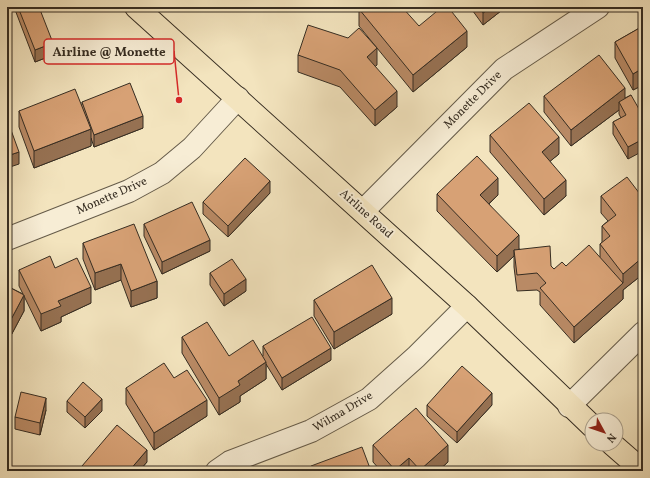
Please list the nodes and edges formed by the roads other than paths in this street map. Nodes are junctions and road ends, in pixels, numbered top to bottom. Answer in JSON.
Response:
{"nodes":[{"id":1,"x":136,"y":7,"type":"edge"},
{"id":2,"x":598,"y":7,"type":"edge"},
{"id":3,"x":238,"y":98,"type":"junction"},
{"id":4,"x":363,"y":211,"type":"junction"},
{"id":5,"x":7,"y":239,"type":"edge"},
{"id":6,"x":467,"y":306,"type":"junction"},
{"id":7,"x":643,"y":333,"type":"edge"},
{"id":8,"x":570,"y":406,"type":"junction"},
{"id":9,"x":584,"y":419,"type":"edge"},
{"id":10,"x":621,"y":452,"type":"edge"},
{"id":11,"x":217,"y":471,"type":"edge"},
{"id":12,"x":643,"y":471,"type":"edge"}],
"edges":[{"from":1,"to":3,"type":"main road","name":"Airline Road"},
{"from":2,"to":4,"type":"street","name":"Monette Drive"},
{"from":3,"to":4,"type":"main road","name":"Airline Road"},
{"from":3,"to":5,"type":"street","name":"Monette Drive"},
{"from":4,"to":6,"type":"main road","name":"Airline Road"},
{"from":6,"to":8,"type":"main road","name":"Airline Road"},
{"from":6,"to":11,"type":"street","name":"Wilma Drive"},
{"from":7,"to":8,"type":"street"},
{"from":8,"to":9,"type":"main road","name":"Airline Road"},
{"from":10,"to":12,"type":"main road"}]}
